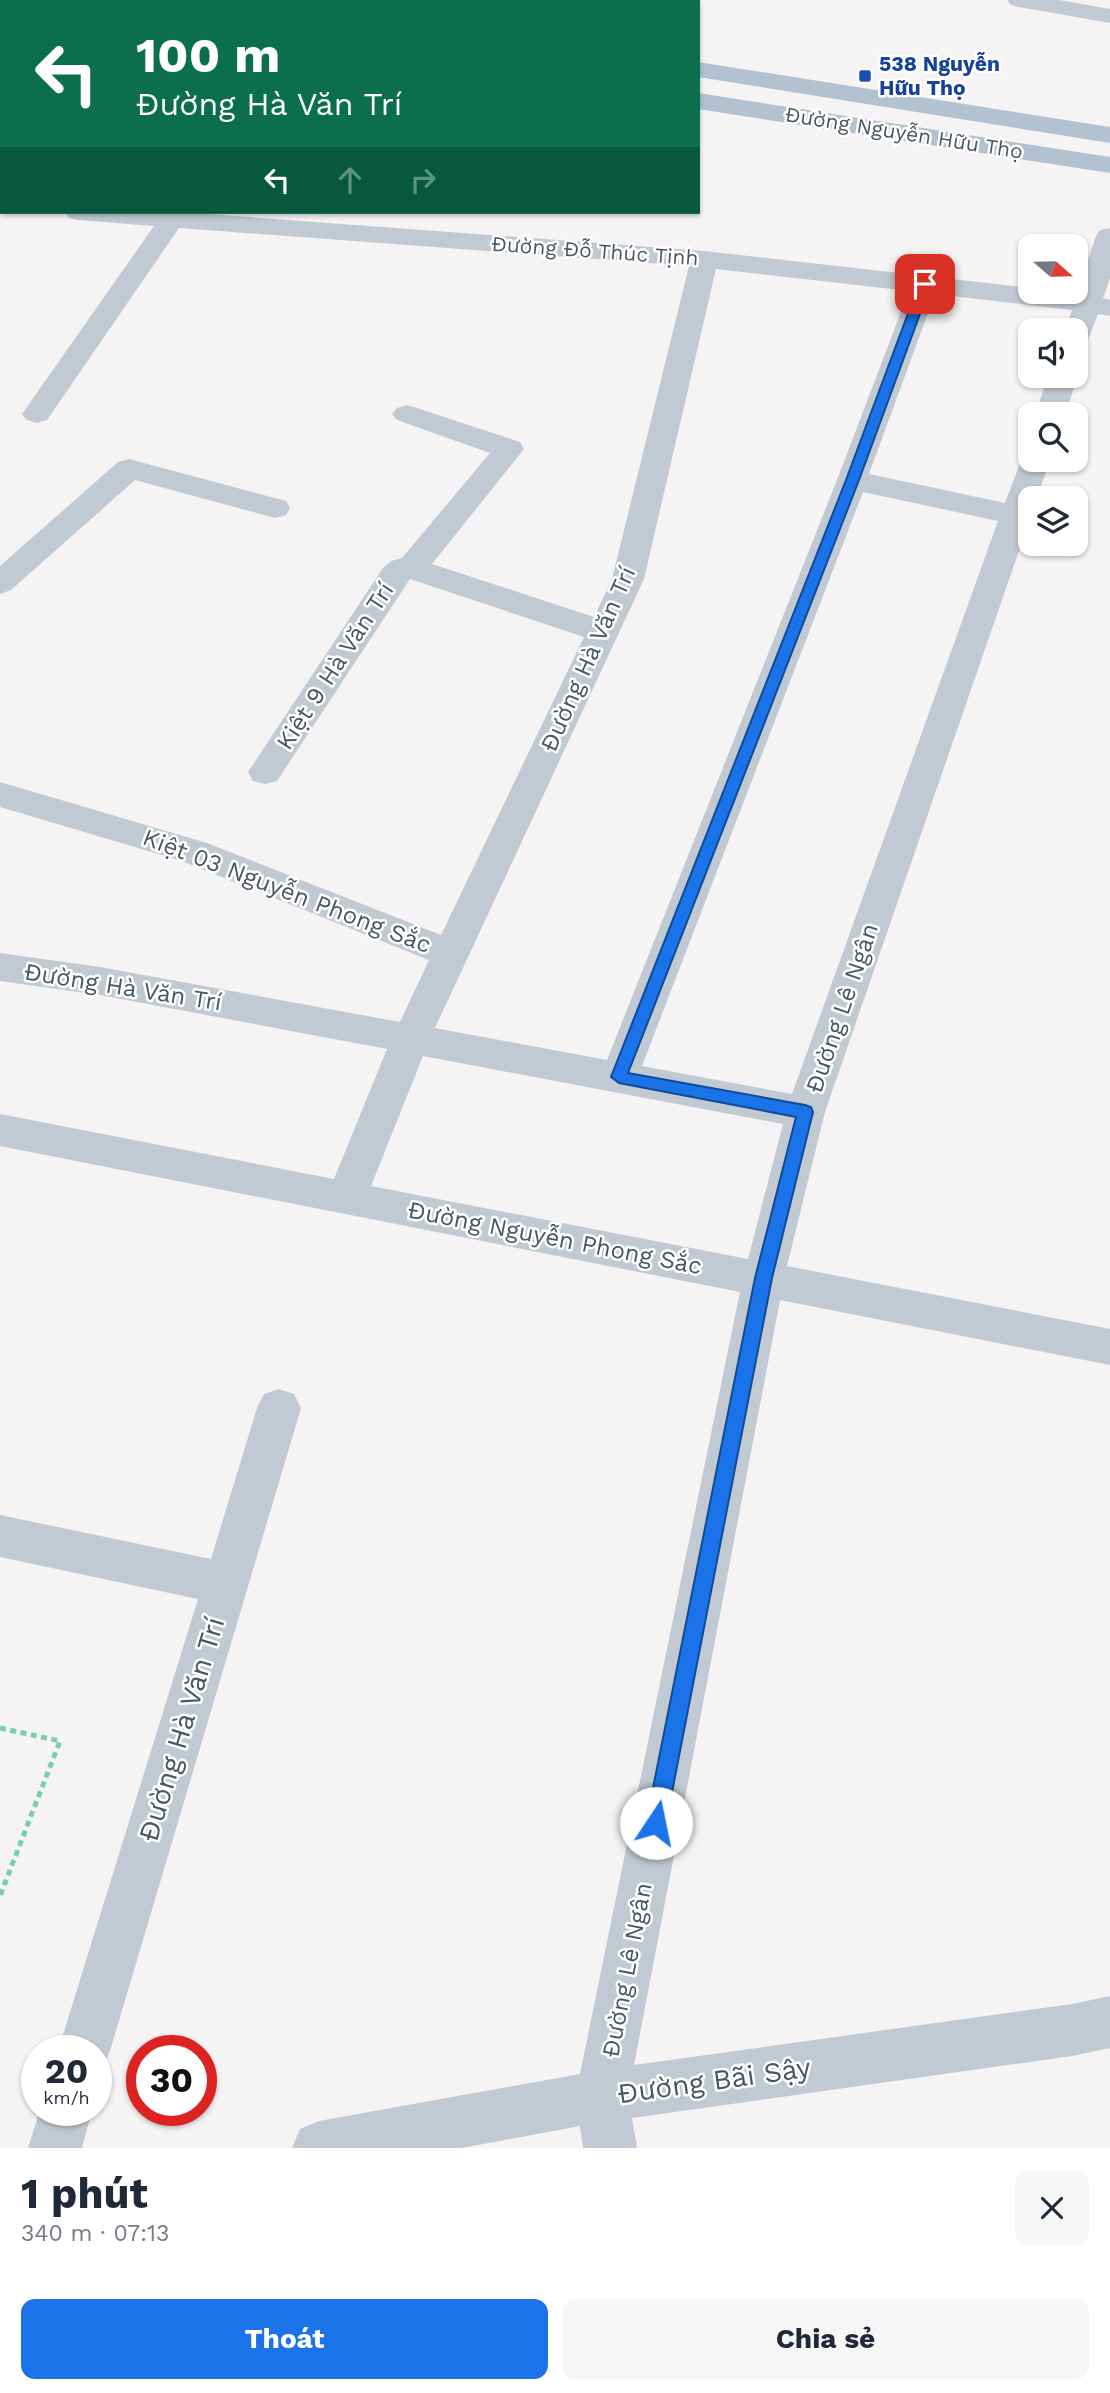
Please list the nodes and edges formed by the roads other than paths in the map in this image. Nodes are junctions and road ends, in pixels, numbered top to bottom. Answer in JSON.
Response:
{"nodes":[{"id":1,"x":1018,"y":0,"type":"edge"},
{"id":2,"x":1110,"y":16,"type":"edge"},
{"id":3,"x":700,"y":69,"type":"edge"},
{"id":4,"x":700,"y":101,"type":"edge"},
{"id":5,"x":1110,"y":135,"type":"edge"},
{"id":6,"x":1110,"y":165,"type":"edge"},
{"id":7,"x":105,"y":214,"type":"edge"},
{"id":8,"x":172,"y":219,"type":"junction"},
{"id":9,"x":1110,"y":236,"type":"edge"},
{"id":10,"x":704,"y":259,"type":"junction"},
{"id":11,"x":925,"y":284,"type":"junction"},
{"id":12,"x":1099,"y":306,"type":"edge"},
{"id":13,"x":1088,"y":322,"type":"edge"},
{"id":14,"x":37,"y":414,"type":"dead end"},
{"id":15,"x":407,"y":414,"type":"dead end"},
{"id":16,"x":1031,"y":472,"type":"edge"},
{"id":17,"x":852,"y":480,"type":"junction"},
{"id":18,"x":275,"y":508,"type":"dead end"},
{"id":19,"x":1016,"y":515,"type":"junction"},
{"id":20,"x":411,"y":568,"type":"junction"},
{"id":21,"x":0,"y":583,"type":"edge"},
{"id":22,"x":604,"y":632,"type":"junction"},
{"id":23,"x":265,"y":772,"type":"dead end"},
{"id":24,"x":0,"y":794,"type":"edge"},
{"id":25,"x":452,"y":954,"type":"junction"},
{"id":26,"x":0,"y":967,"type":"edge"},
{"id":27,"x":411,"y":1038,"type":"junction"},
{"id":28,"x":619,"y":1077,"type":"junction"},
{"id":29,"x":805,"y":1112,"type":"junction"},
{"id":30,"x":0,"y":1130,"type":"edge"},
{"id":31,"x":346,"y":1198,"type":"junction"},
{"id":32,"x":764,"y":1278,"type":"junction"},
{"id":33,"x":1110,"y":1347,"type":"edge"},
{"id":34,"x":279,"y":1408,"type":"dead end"},
{"id":35,"x":0,"y":1536,"type":"edge"},
{"id":36,"x":225,"y":1583,"type":"junction"},
{"id":37,"x":1110,"y":2022,"type":"edge"},
{"id":38,"x":89,"y":2035,"type":"edge"},
{"id":39,"x":602,"y":2096,"type":"junction"},
{"id":40,"x":61,"y":2126,"type":"edge"},
{"id":41,"x":55,"y":2148,"type":"edge"},
{"id":42,"x":318,"y":2148,"type":"edge"},
{"id":43,"x":610,"y":2148,"type":"edge"}],
"edges":[{"from":1,"to":2,"type":"street"},
{"from":3,"to":5,"type":"main road","name":"Đường Nguyễn Hữu Thọ"},
{"from":4,"to":6,"type":"main road","name":"Đường Nguyễn Hữu Thọ"},
{"from":7,"to":8,"type":"street","name":"Đường Đỗ Thúc Tịnh"},
{"from":8,"to":10,"type":"street","name":"Đường Đỗ Thúc Tịnh"},
{"from":8,"to":14,"type":"street"},
{"from":9,"to":12,"type":"street"},
{"from":10,"to":11,"type":"street","name":"Đường Đỗ Thúc Tịnh"},
{"from":10,"to":22,"type":"street","name":"Đường Hà Văn Trí"},
{"from":11,"to":12,"type":"street","name":"Đường Đỗ Thúc Tịnh"},
{"from":11,"to":17,"type":"street"},
{"from":12,"to":13,"type":"street"},
{"from":15,"to":20,"type":"street","name":"Kiệt 9 Hà Văn Trí"},
{"from":16,"to":19,"type":"street","name":"Đường Lê Ngân"},
{"from":17,"to":19,"type":"street"},
{"from":17,"to":28,"type":"street"},
{"from":18,"to":21,"type":"street"},
{"from":19,"to":29,"type":"street","name":"Đường Lê Ngân"},
{"from":20,"to":22,"type":"street","name":"Kiệt 9 Hà Văn Trí"},
{"from":20,"to":23,"type":"street","name":"Kiệt 9 Hà Văn Trí"},
{"from":22,"to":25,"type":"street","name":"Đường Hà Văn Trí"},
{"from":24,"to":25,"type":"street","name":"Kiệt 03 Nguyễn Phong Sắc"},
{"from":25,"to":27,"type":"street","name":"Đường Hà Văn Trí"},
{"from":26,"to":27,"type":"street","name":"Đường Hà Văn Trí"},
{"from":27,"to":28,"type":"street","name":"Đường Hà Văn Trí"},
{"from":27,"to":31,"type":"street","name":"Đường Hà Văn Trí"},
{"from":28,"to":29,"type":"street","name":"Đường Hà Văn Trí"},
{"from":29,"to":32,"type":"street","name":"Đường Lê Ngân"},
{"from":30,"to":31,"type":"street","name":"Đường Nguyễn Phong Sắc"},
{"from":31,"to":32,"type":"street","name":"Đường Nguyễn Phong Sắc"},
{"from":32,"to":33,"type":"street","name":"Đường Nguyễn Phong Sắc"},
{"from":32,"to":39,"type":"street","name":"Đường Lê Ngân"},
{"from":34,"to":36,"type":"street","name":"Đường Hà Văn Trí"},
{"from":35,"to":36,"type":"street"},
{"from":36,"to":38,"type":"street","name":"Đường Hà Văn Trí"},
{"from":37,"to":39,"type":"street","name":"Đường Bãi Sậy"},
{"from":39,"to":42,"type":"street","name":"Đường Bãi Sậy"},
{"from":39,"to":43,"type":"street","name":"Đường Lê Ngân"},
{"from":40,"to":41,"type":"street"}]}
